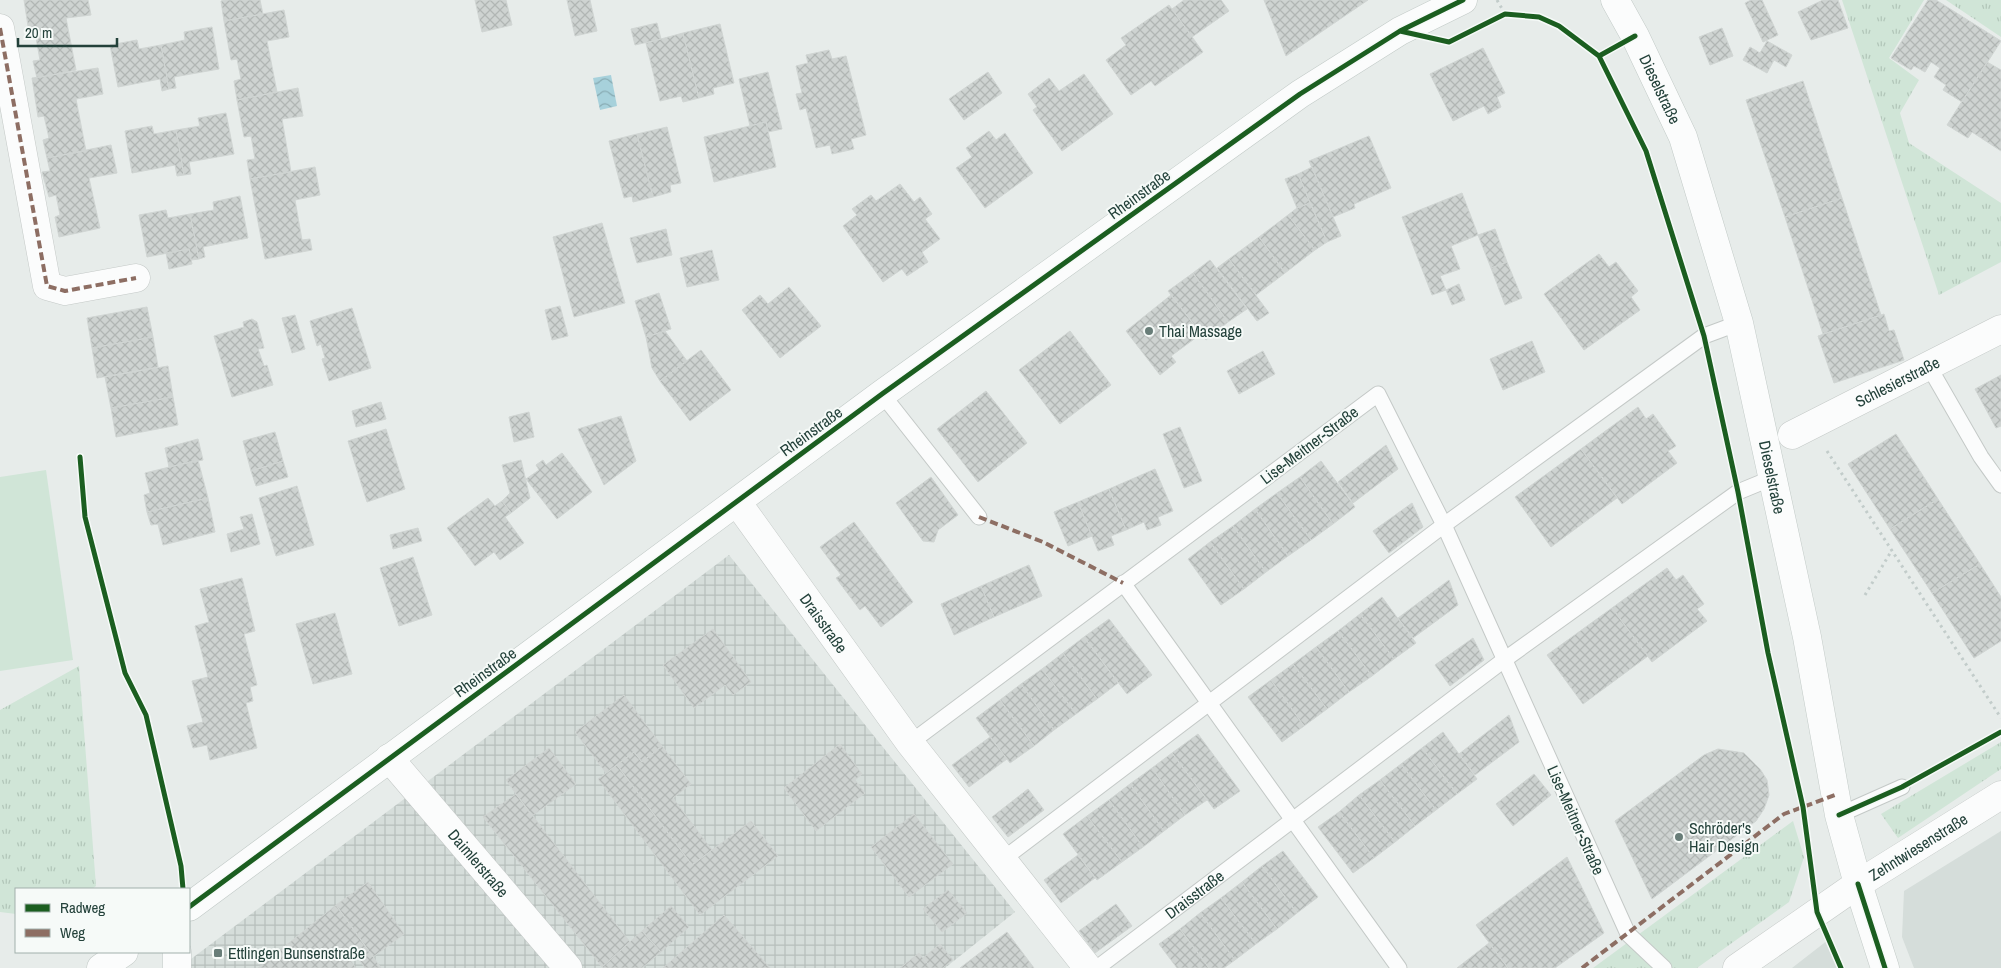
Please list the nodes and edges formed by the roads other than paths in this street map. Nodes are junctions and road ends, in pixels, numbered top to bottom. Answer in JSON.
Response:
{"nodes":[{"id":1,"x":1463,"y":0,"type":"edge"},
{"id":2,"x":1615,"y":0,"type":"edge"},
{"id":3,"x":0,"y":28,"type":"edge"},
{"id":4,"x":136,"y":278,"type":"dead end"},
{"id":5,"x":1739,"y":323,"type":"junction"},
{"id":6,"x":2001,"y":329,"type":"edge"},
{"id":7,"x":1928,"y":365,"type":"junction"},
{"id":8,"x":882,"y":394,"type":"junction"},
{"id":9,"x":1801,"y":430,"type":"road end"},
{"id":10,"x":1772,"y":478,"type":"junction"},
{"id":11,"x":2001,"y":485,"type":"edge"},
{"id":12,"x":738,"y":502,"type":"junction"},
{"id":13,"x":980,"y":517,"type":"dead end"},
{"id":14,"x":1444,"y":525,"type":"junction"},
{"id":15,"x":1123,"y":583,"type":"junction"},
{"id":16,"x":1504,"y":660,"type":"junction"},
{"id":17,"x":1209,"y":704,"type":"junction"},
{"id":18,"x":910,"y":743,"type":"junction"},
{"id":19,"x":389,"y":758,"type":"junction"},
{"id":20,"x":1902,"y":788,"type":"dead end"},
{"id":21,"x":2001,"y":795,"type":"edge"},
{"id":22,"x":1839,"y":815,"type":"junction"},
{"id":23,"x":1294,"y":821,"type":"junction"},
{"id":24,"x":1002,"y":860,"type":"junction"},
{"id":25,"x":1858,"y":884,"type":"junction"},
{"id":26,"x":190,"y":906,"type":"edge"},
{"id":27,"x":123,"y":953,"type":"edge"},
{"id":28,"x":177,"y":953,"type":"edge"},
{"id":29,"x":101,"y":968,"type":"edge"},
{"id":30,"x":177,"y":968,"type":"edge"},
{"id":31,"x":568,"y":968,"type":"edge"},
{"id":32,"x":1088,"y":968,"type":"edge"},
{"id":33,"x":1097,"y":968,"type":"edge"},
{"id":34,"x":1399,"y":968,"type":"edge"},
{"id":35,"x":1664,"y":968,"type":"edge"},
{"id":36,"x":1737,"y":968,"type":"edge"},
{"id":37,"x":1885,"y":968,"type":"edge"}],
"edges":[{"from":1,"to":8,"type":"street","name":"Rheinstraße"},
{"from":2,"to":5,"type":"street","name":"Dieselstraße"},
{"from":3,"to":4,"type":"street"},
{"from":5,"to":10,"type":"street","name":"Dieselstraße"},
{"from":5,"to":14,"type":"lane"},
{"from":6,"to":7,"type":"street","name":"Schlesierstraße"},
{"from":7,"to":9,"type":"street","name":"Schlesierstraße"},
{"from":7,"to":11,"type":"lane"},
{"from":8,"to":12,"type":"street","name":"Rheinstraße"},
{"from":8,"to":13,"type":"lane"},
{"from":10,"to":16,"type":"lane"},
{"from":10,"to":22,"type":"street","name":"Dieselstraße"},
{"from":12,"to":18,"type":"street","name":"Draisstraße"},
{"from":12,"to":19,"type":"street","name":"Rheinstraße"},
{"from":14,"to":15,"type":"lane","name":"Lise-Meitner-Straße"},
{"from":14,"to":16,"type":"lane","name":"Lise-Meitner-Straße"},
{"from":14,"to":17,"type":"lane"},
{"from":15,"to":17,"type":"lane"},
{"from":15,"to":18,"type":"lane"},
{"from":16,"to":23,"type":"lane"},
{"from":16,"to":35,"type":"lane","name":"Lise-Meitner-Straße"},
{"from":17,"to":23,"type":"lane"},
{"from":17,"to":24,"type":"lane"},
{"from":18,"to":24,"type":"street","name":"Draisstraße"},
{"from":19,"to":26,"type":"street","name":"Rheinstraße"},
{"from":19,"to":31,"type":"street","name":"Daimlerstraße"},
{"from":20,"to":22,"type":"lane"},
{"from":21,"to":25,"type":"street","name":"Zehntwiesenstraße"},
{"from":22,"to":25,"type":"street","name":"Dieselstraße"},
{"from":23,"to":33,"type":"lane","name":"Draisstraße"},
{"from":23,"to":34,"type":"lane"},
{"from":24,"to":32,"type":"street","name":"Draisstraße"},
{"from":25,"to":36,"type":"street","name":"Zehntwiesenstraße"},
{"from":25,"to":37,"type":"street","name":"Dieselstraße"},
{"from":27,"to":29,"type":"street"},
{"from":28,"to":30,"type":"street"}]}
